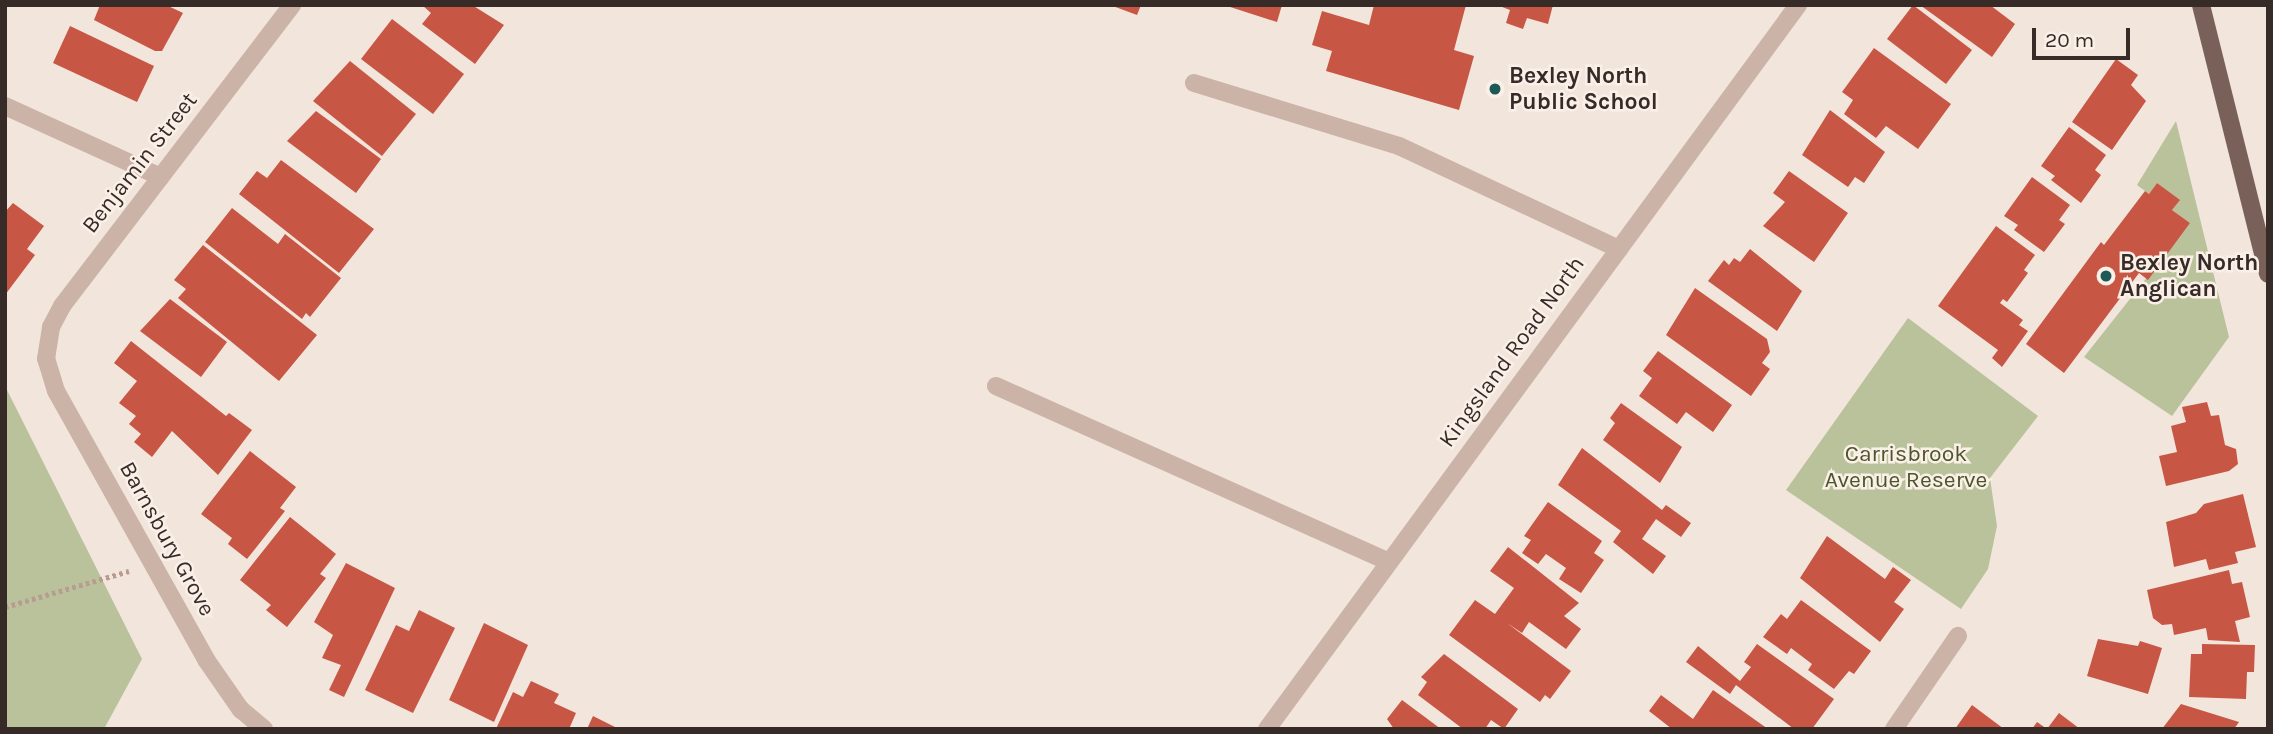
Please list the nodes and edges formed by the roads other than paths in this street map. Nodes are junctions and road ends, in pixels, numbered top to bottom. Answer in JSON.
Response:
{"nodes":[{"id":1,"x":292,"y":5,"type":"edge"},
{"id":2,"x":1798,"y":5,"type":"edge"},
{"id":3,"x":2201,"y":5,"type":"edge"},
{"id":4,"x":1194,"y":83,"type":"dead end"},
{"id":5,"x":5,"y":106,"type":"edge"},
{"id":6,"x":161,"y":177,"type":"junction"},
{"id":7,"x":1619,"y":249,"type":"junction"},
{"id":8,"x":2268,"y":274,"type":"edge"},
{"id":9,"x":46,"y":359,"type":"joint"},
{"id":10,"x":996,"y":386,"type":"dead end"},
{"id":11,"x":1388,"y":561,"type":"junction"},
{"id":12,"x":1958,"y":636,"type":"dead end"},
{"id":13,"x":264,"y":729,"type":"edge"},
{"id":14,"x":1267,"y":729,"type":"edge"},
{"id":15,"x":1894,"y":729,"type":"edge"}],
"edges":[{"from":1,"to":6,"type":"street","name":"Benjamin Street"},
{"from":2,"to":7,"type":"street","name":"Kingsland Road North"},
{"from":3,"to":8,"type":"main road"},
{"from":4,"to":7,"type":"street"},
{"from":5,"to":6,"type":"street"},
{"from":6,"to":9,"type":"street","name":"Benjamin Street"},
{"from":7,"to":11,"type":"street","name":"Kingsland Road North"},
{"from":9,"to":13,"type":"street","name":"Barnsbury Grove"},
{"from":10,"to":11,"type":"street"},
{"from":11,"to":14,"type":"street","name":"Kingsland Road North"},
{"from":12,"to":15,"type":"street"}]}
